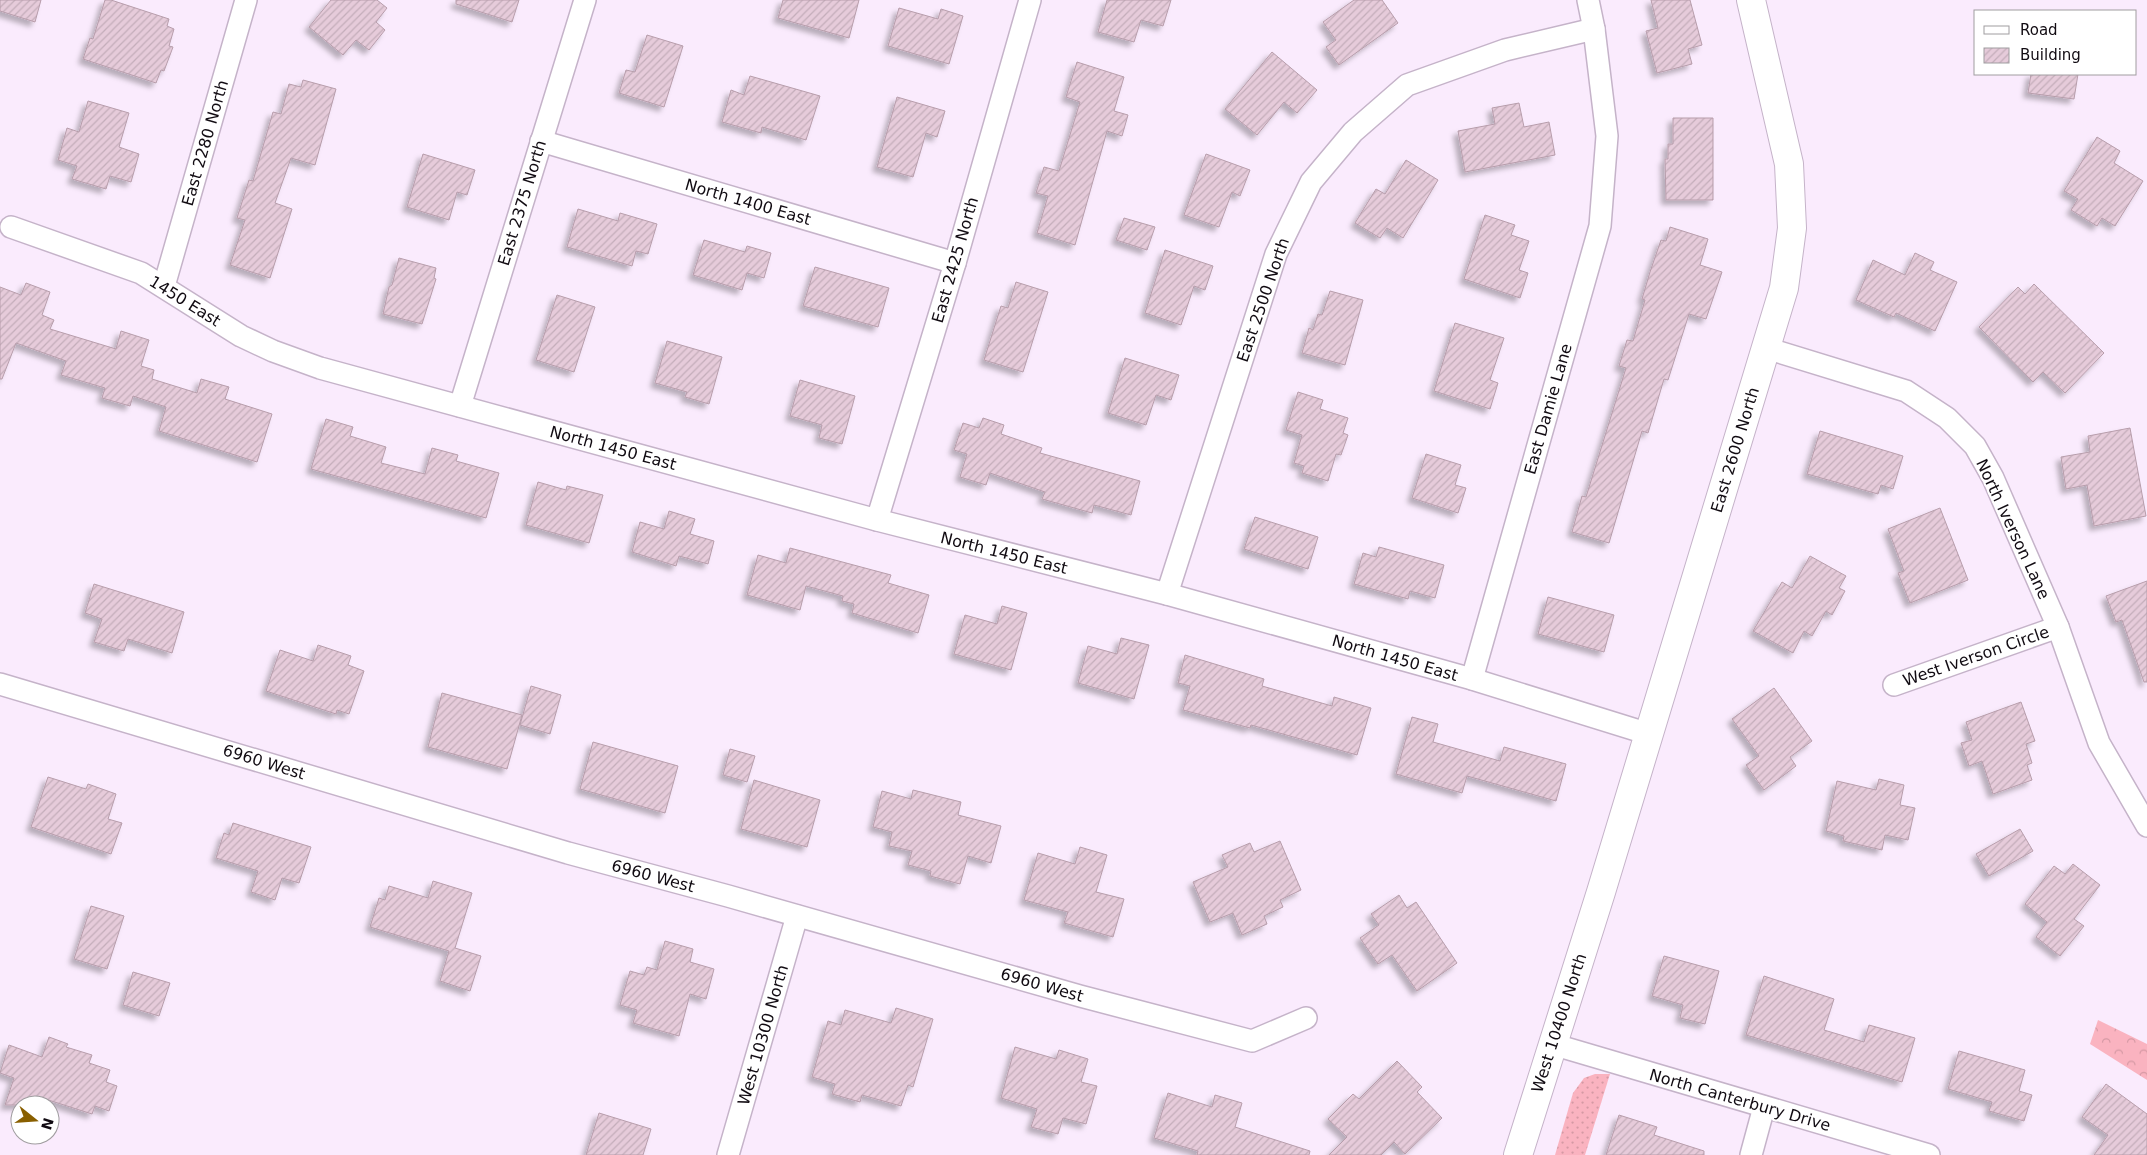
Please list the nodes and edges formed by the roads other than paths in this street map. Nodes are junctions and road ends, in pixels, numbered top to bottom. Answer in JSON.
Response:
{"nodes":[{"id":1,"x":246,"y":0,"type":"edge"},
{"id":2,"x":586,"y":0,"type":"edge"},
{"id":3,"x":1030,"y":0,"type":"edge"},
{"id":4,"x":1588,"y":0,"type":"edge"},
{"id":5,"x":1751,"y":0,"type":"edge"},
{"id":6,"x":1594,"y":29,"type":"junction"},
{"id":7,"x":541,"y":141,"type":"junction"},
{"id":8,"x":11,"y":227,"type":"dead end"},
{"id":9,"x":955,"y":263,"type":"junction"},
{"id":10,"x":164,"y":286,"type":"junction"},
{"id":11,"x":1766,"y":348,"type":"junction"},
{"id":12,"x":357,"y":378,"type":"joint"},
{"id":13,"x":460,"y":406,"type":"junction"},
{"id":14,"x":876,"y":520,"type":"junction"},
{"id":15,"x":1167,"y":594,"type":"junction"},
{"id":16,"x":2058,"y":627,"type":"junction"},
{"id":17,"x":1472,"y":679,"type":"junction"},
{"id":18,"x":0,"y":684,"type":"edge"},
{"id":19,"x":1894,"y":685,"type":"dead end"},
{"id":20,"x":1649,"y":734,"type":"junction"},
{"id":21,"x":2147,"y":826,"type":"edge"},
{"id":22,"x":1601,"y":892,"type":"joint"},
{"id":23,"x":798,"y":916,"type":"junction"},
{"id":24,"x":1306,"y":1018,"type":"dead end"},
{"id":25,"x":1552,"y":1044,"type":"junction"},
{"id":26,"x":1764,"y":1107,"type":"junction"},
{"id":27,"x":728,"y":1155,"type":"edge"},
{"id":28,"x":1518,"y":1155,"type":"edge"},
{"id":29,"x":1751,"y":1155,"type":"edge"},
{"id":30,"x":1929,"y":1155,"type":"edge"}],
"edges":[{"from":1,"to":10,"type":"street","name":"East 2280 North"},
{"from":2,"to":7,"type":"street","name":"East 2375 North"},
{"from":3,"to":9,"type":"street","name":"East 2425 North"},
{"from":4,"to":6,"type":"street","name":"East Damie Lane"},
{"from":5,"to":11,"type":"street","name":"East 2600 North"},
{"from":6,"to":15,"type":"street","name":"East 2500 North"},
{"from":6,"to":17,"type":"street","name":"East Damie Lane"},
{"from":7,"to":9,"type":"street","name":"North 1400 East"},
{"from":7,"to":13,"type":"street","name":"East 2375 North"},
{"from":8,"to":10,"type":"street","name":"1450 East"},
{"from":9,"to":14,"type":"street","name":"East 2425 North"},
{"from":10,"to":12,"type":"street","name":"1450 East"},
{"from":11,"to":16,"type":"street","name":"North Iverson Lane"},
{"from":11,"to":20,"type":"street","name":"East 2600 North"},
{"from":12,"to":13,"type":"street","name":"North 1450 East"},
{"from":13,"to":14,"type":"street","name":"North 1450 East"},
{"from":14,"to":15,"type":"street","name":"North 1450 East"},
{"from":15,"to":17,"type":"street","name":"North 1450 East"},
{"from":16,"to":19,"type":"street","name":"West Iverson Circle"},
{"from":16,"to":21,"type":"street","name":"North Iverson Lane"},
{"from":17,"to":20,"type":"street","name":"North 1450 East"},
{"from":18,"to":23,"type":"street","name":"6960 West"},
{"from":20,"to":22,"type":"street","name":"East 2600 North"},
{"from":22,"to":25,"type":"street","name":"West 10400 North"},
{"from":23,"to":24,"type":"street","name":"6960 West"},
{"from":23,"to":27,"type":"street","name":"West 10300 North"},
{"from":25,"to":26,"type":"street","name":"North Canterbury Drive"},
{"from":25,"to":28,"type":"street","name":"West 10400 North"},
{"from":26,"to":29,"type":"street"},
{"from":26,"to":30,"type":"street","name":"North Canterbury Drive"}]}
